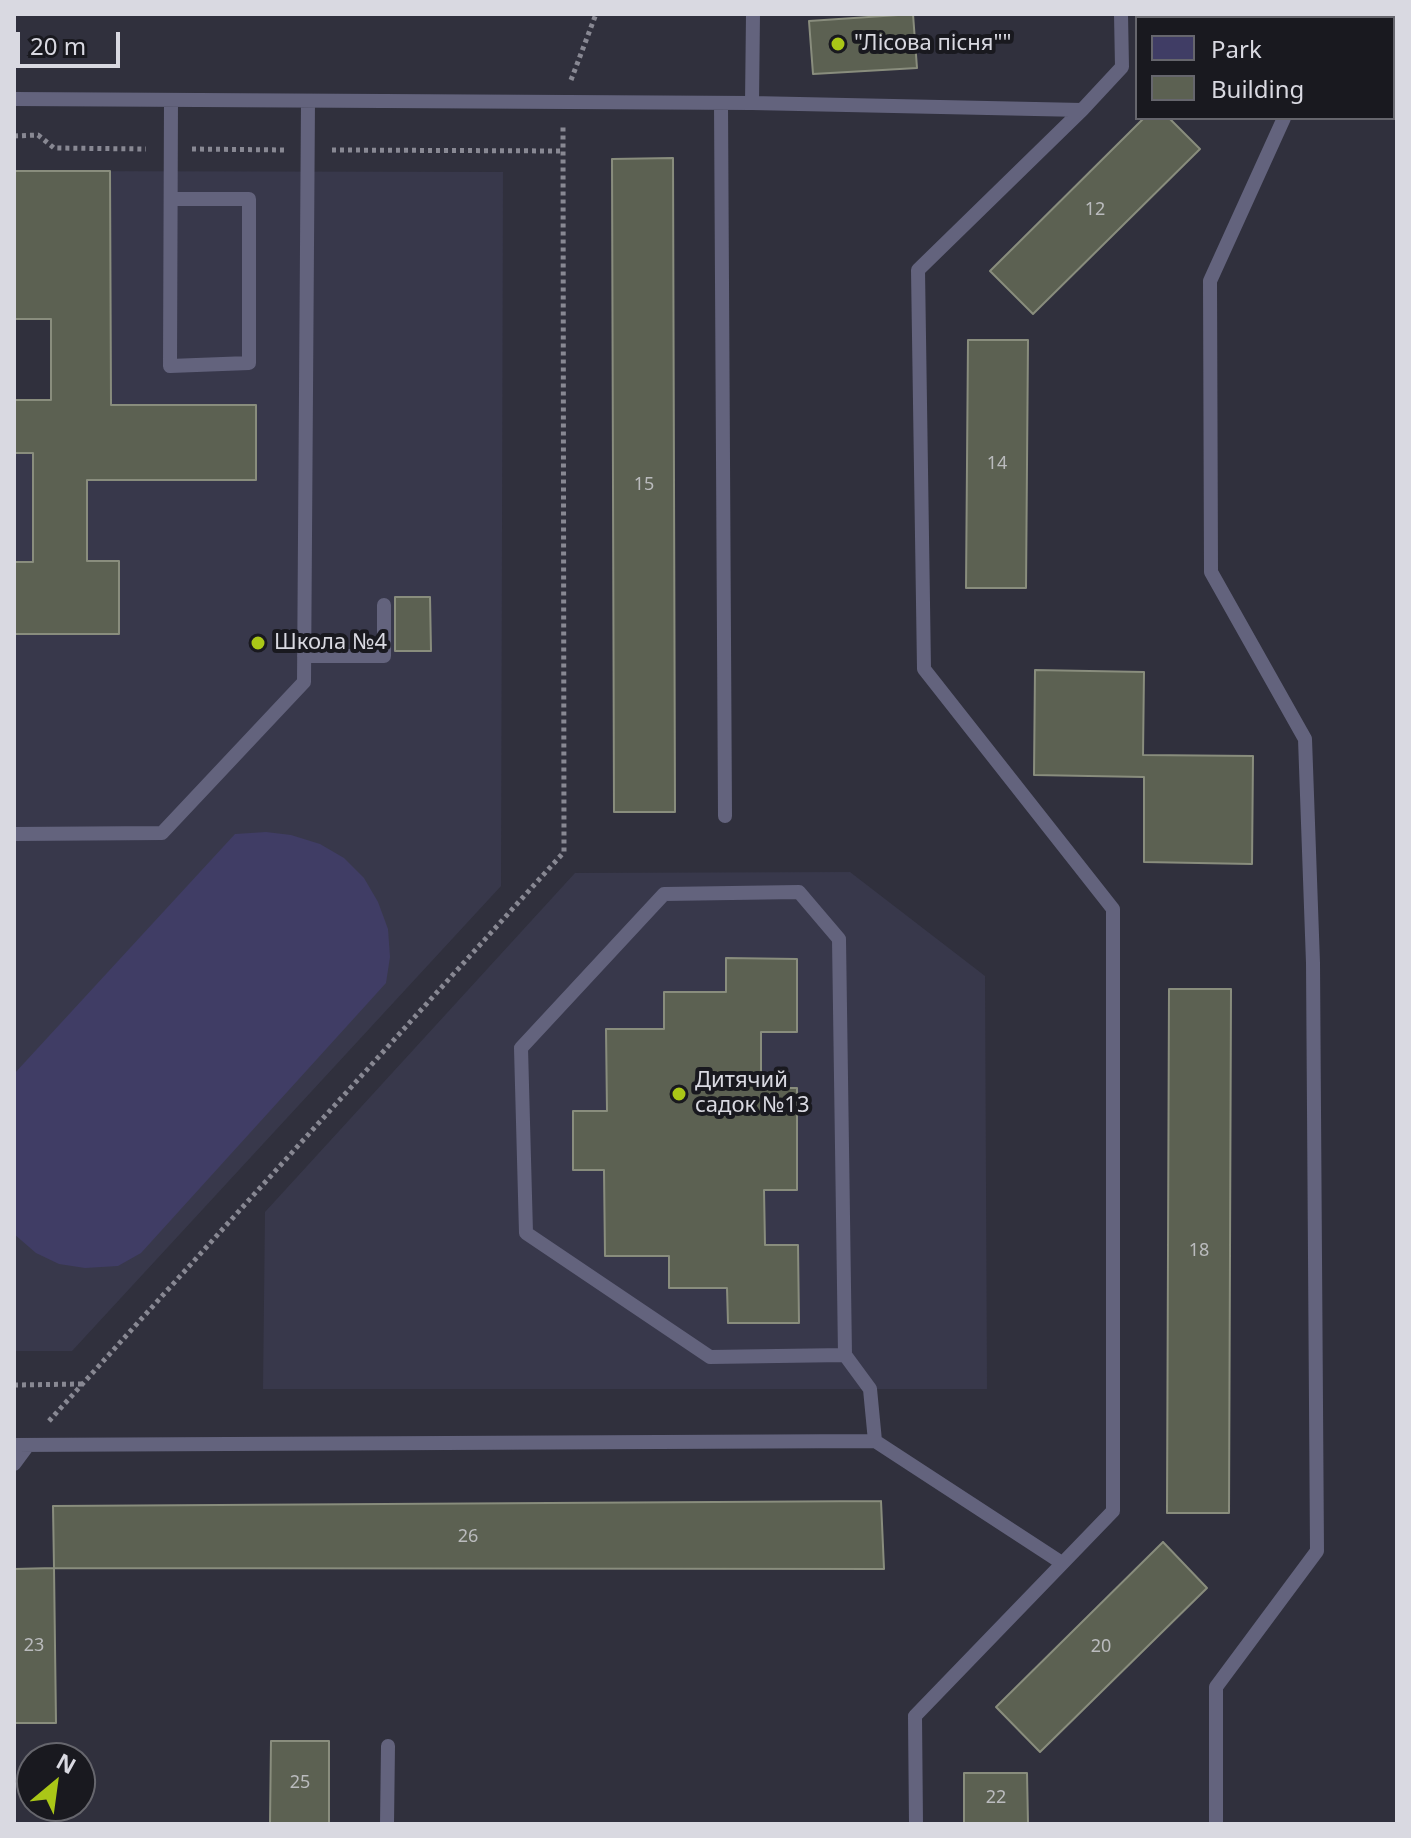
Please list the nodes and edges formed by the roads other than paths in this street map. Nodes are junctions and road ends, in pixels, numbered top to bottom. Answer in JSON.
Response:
{"nodes":[{"id":1,"x":753,"y":14,"type":"edge"},
{"id":2,"x":1121,"y":14,"type":"edge"},
{"id":3,"x":14,"y":99,"type":"edge"},
{"id":4,"x":171,"y":100,"type":"junction"},
{"id":5,"x":308,"y":101,"type":"junction"},
{"id":6,"x":752,"y":103,"type":"junction"},
{"id":7,"x":721,"y":104,"type":"junction"},
{"id":8,"x":1082,"y":110,"type":"junction"},
{"id":9,"x":1283,"y":120,"type":"edge"},
{"id":10,"x":171,"y":199,"type":"junction"},
{"id":11,"x":384,"y":605,"type":"dead end"},
{"id":12,"x":304,"y":656,"type":"junction"},
{"id":13,"x":725,"y":816,"type":"dead end"},
{"id":14,"x":14,"y":834,"type":"edge"},
{"id":15,"x":845,"y":1355,"type":"junction"},
{"id":16,"x":875,"y":1441,"type":"junction"},
{"id":17,"x":21,"y":1445,"type":"edge"},
{"id":18,"x":14,"y":1464,"type":"edge"},
{"id":19,"x":1062,"y":1563,"type":"junction"},
{"id":20,"x":388,"y":1746,"type":"dead end"},
{"id":21,"x":387,"y":1824,"type":"edge"},
{"id":22,"x":916,"y":1824,"type":"edge"},
{"id":23,"x":1216,"y":1824,"type":"edge"}],
"edges":[{"from":1,"to":6,"type":"lane"},
{"from":2,"to":8,"type":"lane"},
{"from":3,"to":4,"type":"lane"},
{"from":4,"to":5,"type":"lane"},
{"from":4,"to":10,"type":"lane"},
{"from":5,"to":7,"type":"lane"},
{"from":5,"to":12,"type":"lane"},
{"from":6,"to":7,"type":"lane"},
{"from":6,"to":8,"type":"lane"},
{"from":7,"to":13,"type":"lane"},
{"from":8,"to":19,"type":"lane"},
{"from":9,"to":23,"type":"lane"},
{"from":10,"to":10,"type":"lane"},
{"from":11,"to":12,"type":"lane"},
{"from":12,"to":14,"type":"lane"},
{"from":15,"to":15,"type":"lane"},
{"from":15,"to":16,"type":"lane"},
{"from":16,"to":17,"type":"lane"},
{"from":16,"to":19,"type":"lane"},
{"from":17,"to":18,"type":"lane"},
{"from":19,"to":22,"type":"lane"},
{"from":20,"to":21,"type":"lane"}]}
